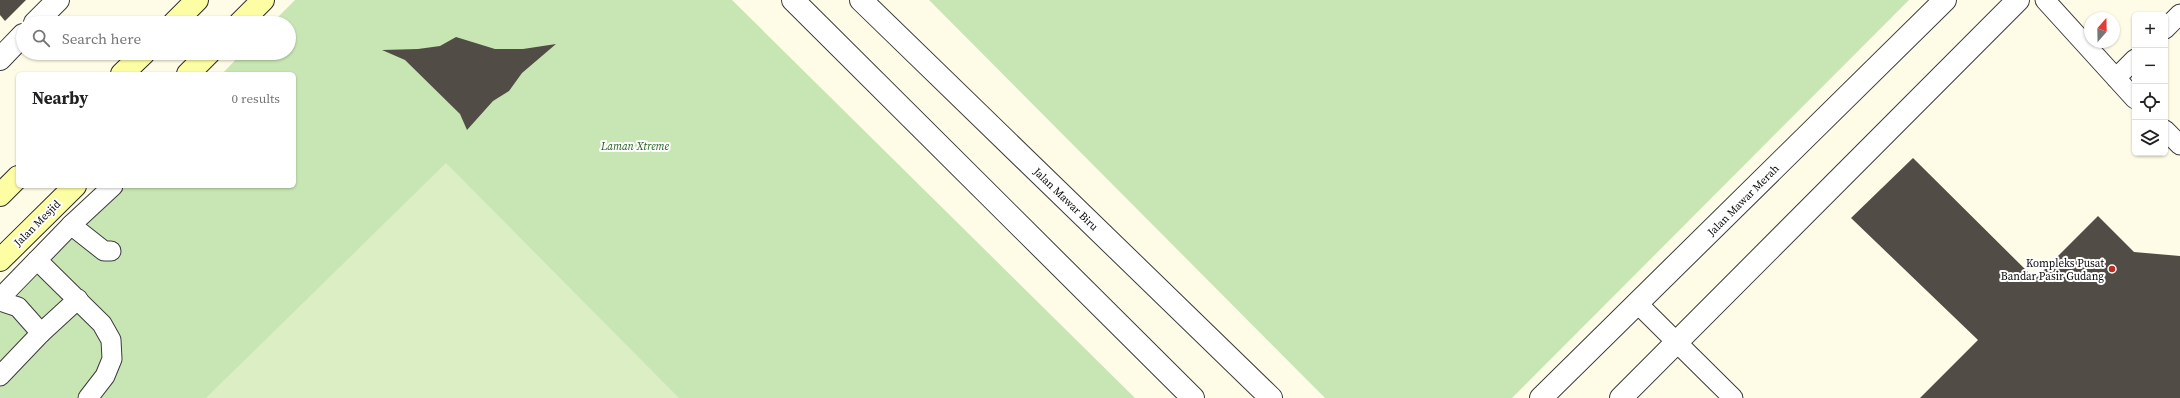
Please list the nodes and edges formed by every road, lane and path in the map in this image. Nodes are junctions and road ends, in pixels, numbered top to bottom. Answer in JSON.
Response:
{"nodes":[{"id":1,"x":58,"y":0,"type":"edge"},
{"id":2,"x":197,"y":0,"type":"edge"},
{"id":3,"x":263,"y":0,"type":"edge"},
{"id":4,"x":793,"y":0,"type":"edge"},
{"id":5,"x":861,"y":0,"type":"edge"},
{"id":6,"x":1945,"y":0,"type":"edge"},
{"id":7,"x":2018,"y":0,"type":"edge"},
{"id":8,"x":2045,"y":0,"type":"edge"},
{"id":9,"x":2180,"y":14,"type":"edge"},
{"id":10,"x":42,"y":16,"type":"edge"},
{"id":11,"x":181,"y":16,"type":"edge"},
{"id":12,"x":247,"y":16,"type":"edge"},
{"id":13,"x":2168,"y":26,"type":"edge"},
{"id":14,"x":16,"y":41,"type":"edge"},
{"id":15,"x":2,"y":54,"type":"edge"},
{"id":16,"x":137,"y":60,"type":"edge"},
{"id":17,"x":202,"y":60,"type":"edge"},
{"id":18,"x":2132,"y":62,"type":"edge"},
{"id":19,"x":124,"y":72,"type":"edge"},
{"id":20,"x":190,"y":72,"type":"edge"},
{"id":21,"x":2116,"y":78,"type":"junction"},
{"id":22,"x":2132,"y":96,"type":"edge"},
{"id":23,"x":2168,"y":133,"type":"edge"},
{"id":24,"x":2180,"y":145,"type":"edge"},
{"id":25,"x":16,"y":179,"type":"edge"},
{"id":26,"x":73,"y":188,"type":"edge"},
{"id":27,"x":111,"y":188,"type":"edge"},
{"id":28,"x":0,"y":195,"type":"edge"},
{"id":29,"x":71,"y":225,"type":"junction"},
{"id":30,"x":111,"y":252,"type":"dead end"},
{"id":31,"x":0,"y":260,"type":"edge"},
{"id":32,"x":37,"y":260,"type":"junction"},
{"id":33,"x":0,"y":298,"type":"edge"},
{"id":34,"x":78,"y":299,"type":"junction"},
{"id":35,"x":0,"y":301,"type":"edge"},
{"id":36,"x":1638,"y":304,"type":"junction"},
{"id":37,"x":41,"y":333,"type":"junction"},
{"id":38,"x":1678,"y":342,"type":"junction"},
{"id":39,"x":0,"y":376,"type":"edge"},
{"id":40,"x":88,"y":398,"type":"edge"},
{"id":41,"x":1193,"y":398,"type":"edge"},
{"id":42,"x":1271,"y":398,"type":"edge"},
{"id":43,"x":1541,"y":398,"type":"edge"},
{"id":44,"x":1621,"y":398,"type":"edge"},
{"id":45,"x":1734,"y":398,"type":"edge"}],
"edges":[{"from":1,"to":10,"type":"street"},
{"from":2,"to":11,"type":"main road"},
{"from":3,"to":12,"type":"main road"},
{"from":4,"to":41,"type":"street"},
{"from":5,"to":42,"type":"street","name":"Jalan Mawar Biru"},
{"from":6,"to":36,"type":"street","name":"Jalan Mawar Merah"},
{"from":7,"to":38,"type":"street"},
{"from":8,"to":21,"type":"lane"},
{"from":9,"to":13,"type":"lane"},
{"from":14,"to":15,"type":"street"},
{"from":16,"to":19,"type":"main road"},
{"from":17,"to":20,"type":"main road"},
{"from":18,"to":21,"type":"lane"},
{"from":21,"to":22,"type":"lane"},
{"from":23,"to":24,"type":"lane"},
{"from":25,"to":28,"type":"main road"},
{"from":26,"to":31,"type":"main road","name":"Jalan Mesjid"},
{"from":27,"to":29,"type":"lane"},
{"from":29,"to":30,"type":"lane"},
{"from":29,"to":32,"type":"lane"},
{"from":32,"to":33,"type":"lane"},
{"from":32,"to":34,"type":"lane"},
{"from":34,"to":37,"type":"lane"},
{"from":34,"to":40,"type":"lane"},
{"from":35,"to":37,"type":"lane"},
{"from":36,"to":38,"type":"lane"},
{"from":36,"to":43,"type":"street","name":"Jalan Mawar Merah"},
{"from":37,"to":39,"type":"lane"},
{"from":38,"to":44,"type":"street"},
{"from":38,"to":45,"type":"lane"}]}
